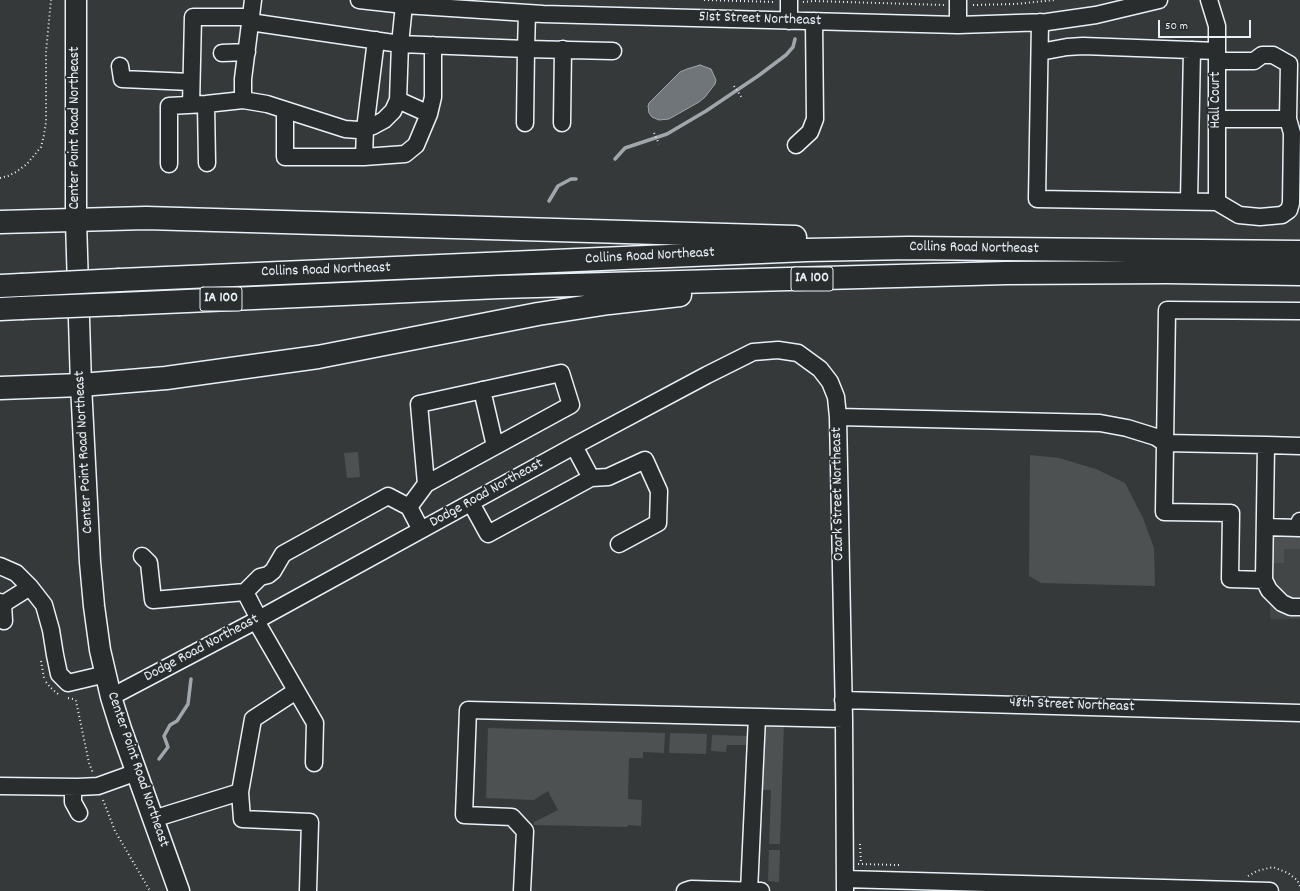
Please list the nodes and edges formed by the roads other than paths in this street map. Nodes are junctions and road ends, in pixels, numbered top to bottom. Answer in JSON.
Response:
{"nodes":[{"id":1,"x":76,"y":0,"type":"edge"},
{"id":2,"x":253,"y":0,"type":"edge"},
{"id":3,"x":360,"y":0,"type":"edge"},
{"id":4,"x":1159,"y":0,"type":"edge"},
{"id":5,"x":1209,"y":0,"type":"edge"},
{"id":6,"x":789,"y":1,"type":"edge"},
{"id":7,"x":420,"y":3,"type":"edge"},
{"id":8,"x":958,"y":3,"type":"edge"},
{"id":9,"x":404,"y":5,"type":"junction"},
{"id":10,"x":502,"y":6,"type":"edge"},
{"id":11,"x":1096,"y":7,"type":"edge"},
{"id":12,"x":527,"y":13,"type":"junction"},
{"id":13,"x":251,"y":19,"type":"junction"},
{"id":14,"x":788,"y":21,"type":"junction"},
{"id":15,"x":814,"y":21,"type":"junction"},
{"id":16,"x":1040,"y":22,"type":"junction"},
{"id":17,"x":958,"y":25,"type":"junction"},
{"id":18,"x":376,"y":40,"type":"junction"},
{"id":19,"x":400,"y":44,"type":"junction"},
{"id":20,"x":433,"y":45,"type":"junction"},
{"id":21,"x":526,"y":49,"type":"junction"},
{"id":22,"x":563,"y":49,"type":"junction"},
{"id":23,"x":1192,"y":50,"type":"junction"},
{"id":24,"x":613,"y":51,"type":"dead end"},
{"id":25,"x":247,"y":52,"type":"junction"},
{"id":26,"x":1040,"y":52,"type":"junction"},
{"id":27,"x":222,"y":53,"type":"dead end"},
{"id":28,"x":1217,"y":56,"type":"junction"},
{"id":29,"x":120,"y":66,"type":"dead end"},
{"id":30,"x":191,"y":82,"type":"junction"},
{"id":31,"x":243,"y":100,"type":"junction"},
{"id":32,"x":398,"y":100,"type":"junction"},
{"id":33,"x":199,"y":105,"type":"junction"},
{"id":34,"x":285,"y":110,"type":"junction"},
{"id":35,"x":429,"y":114,"type":"junction"},
{"id":36,"x":1217,"y":119,"type":"junction"},
{"id":37,"x":1288,"y":119,"type":"junction"},
{"id":38,"x":525,"y":123,"type":"dead end"},
{"id":39,"x":562,"y":123,"type":"dead end"},
{"id":40,"x":365,"y":129,"type":"junction"},
{"id":41,"x":796,"y":145,"type":"dead end"},
{"id":42,"x":364,"y":157,"type":"junction"},
{"id":43,"x":208,"y":163,"type":"dead end"},
{"id":44,"x":170,"y":164,"type":"dead end"},
{"id":45,"x":1188,"y":201,"type":"junction"},
{"id":46,"x":1217,"y":202,"type":"junction"},
{"id":47,"x":76,"y":221,"type":"junction"},
{"id":48,"x":0,"y":222,"type":"edge"},
{"id":49,"x":910,"y":248,"type":"junction"},
{"id":50,"x":1300,"y":252,"type":"edge"},
{"id":51,"x":1006,"y":273,"type":"junction"},
{"id":52,"x":1300,"y":274,"type":"edge"},
{"id":53,"x":10,"y":286,"type":"edge"},
{"id":54,"x":10,"y":309,"type":"edge"},
{"id":55,"x":1300,"y":311,"type":"edge"},
{"id":56,"x":81,"y":385,"type":"junction"},
{"id":57,"x":0,"y":388,"type":"edge"},
{"id":58,"x":482,"y":390,"type":"junction"},
{"id":59,"x":838,"y":416,"type":"junction"},
{"id":60,"x":1160,"y":440,"type":"junction"},
{"id":61,"x":1266,"y":445,"type":"junction"},
{"id":62,"x":495,"y":446,"type":"junction"},
{"id":63,"x":574,"y":446,"type":"junction"},
{"id":64,"x":1300,"y":446,"type":"edge"},
{"id":65,"x":591,"y":478,"type":"junction"},
{"id":66,"x":426,"y":484,"type":"junction"},
{"id":67,"x":471,"y":503,"type":"junction"},
{"id":68,"x":409,"y":507,"type":"junction"},
{"id":69,"x":1300,"y":521,"type":"edge"},
{"id":70,"x":1265,"y":527,"type":"junction"},
{"id":71,"x":421,"y":530,"type":"junction"},
{"id":72,"x":619,"y":544,"type":"dead end"},
{"id":73,"x":142,"y":556,"type":"dead end"},
{"id":74,"x":0,"y":566,"type":"edge"},
{"id":75,"x":1264,"y":580,"type":"junction"},
{"id":76,"x":30,"y":587,"type":"junction"},
{"id":77,"x":245,"y":592,"type":"junction"},
{"id":78,"x":2,"y":603,"type":"edge"},
{"id":79,"x":1300,"y":607,"type":"edge"},
{"id":80,"x":258,"y":620,"type":"junction"},
{"id":81,"x":4,"y":621,"type":"dead end"},
{"id":82,"x":106,"y":674,"type":"junction"},
{"id":83,"x":296,"y":691,"type":"junction"},
{"id":84,"x":111,"y":697,"type":"junction"},
{"id":85,"x":843,"y":700,"type":"junction"},
{"id":86,"x":1300,"y":713,"type":"edge"},
{"id":87,"x":757,"y":717,"type":"junction"},
{"id":88,"x":844,"y":719,"type":"junction"},
{"id":89,"x":314,"y":763,"type":"dead end"},
{"id":90,"x":137,"y":772,"type":"junction"},
{"id":91,"x":0,"y":786,"type":"edge"},
{"id":92,"x":73,"y":787,"type":"junction"},
{"id":93,"x":240,"y":792,"type":"junction"},
{"id":94,"x":79,"y":813,"type":"dead end"},
{"id":95,"x":153,"y":819,"type":"junction"},
{"id":96,"x":845,"y":885,"type":"edge"},
{"id":97,"x":1122,"y":889,"type":"edge"},
{"id":98,"x":179,"y":891,"type":"edge"},
{"id":99,"x":308,"y":891,"type":"edge"},
{"id":100,"x":522,"y":891,"type":"edge"},
{"id":101,"x":685,"y":891,"type":"edge"},
{"id":102,"x":749,"y":891,"type":"edge"},
{"id":103,"x":761,"y":891,"type":"edge"},
{"id":104,"x":1270,"y":891,"type":"edge"}],
"edges":[{"from":1,"to":47,"type":"main road","name":"Center Point Road Northeast"},
{"from":2,"to":13,"type":"street"},
{"from":3,"to":9,"type":"street","name":"51st Street Northeast"},
{"from":4,"to":11,"type":"street","name":"51st Street Northeast"},
{"from":5,"to":28,"type":"street","name":"Hall Court"},
{"from":6,"to":14,"type":"street"},
{"from":7,"to":9,"type":"street","name":"51st Street Northeast"},
{"from":7,"to":10,"type":"street","name":"51st Street Northeast"},
{"from":8,"to":17,"type":"street"},
{"from":9,"to":19,"type":"street"},
{"from":10,"to":12,"type":"street","name":"51st Street Northeast"},
{"from":11,"to":16,"type":"street","name":"51st Street Northeast"},
{"from":12,"to":14,"type":"street","name":"51st Street Northeast"},
{"from":12,"to":21,"type":"street"},
{"from":13,"to":18,"type":"street"},
{"from":13,"to":25,"type":"street"},
{"from":13,"to":30,"type":"street"},
{"from":14,"to":15,"type":"street","name":"51st Street Northeast"},
{"from":15,"to":17,"type":"street","name":"51st Street Northeast"},
{"from":15,"to":41,"type":"street"},
{"from":16,"to":17,"type":"street","name":"51st Street Northeast"},
{"from":16,"to":26,"type":"street"},
{"from":18,"to":19,"type":"street"},
{"from":18,"to":40,"type":"street"},
{"from":19,"to":20,"type":"street"},
{"from":19,"to":32,"type":"street"},
{"from":20,"to":21,"type":"street"},
{"from":20,"to":35,"type":"street"},
{"from":21,"to":22,"type":"street"},
{"from":21,"to":38,"type":"street"},
{"from":22,"to":24,"type":"street"},
{"from":22,"to":39,"type":"street"},
{"from":23,"to":26,"type":"street"},
{"from":23,"to":28,"type":"street"},
{"from":23,"to":45,"type":"street"},
{"from":25,"to":27,"type":"street"},
{"from":25,"to":31,"type":"street"},
{"from":26,"to":45,"type":"street"},
{"from":28,"to":36,"type":"street","name":"Hall Court"},
{"from":28,"to":37,"type":"street"},
{"from":29,"to":30,"type":"street"},
{"from":30,"to":33,"type":"street"},
{"from":31,"to":33,"type":"street"},
{"from":31,"to":34,"type":"street"},
{"from":32,"to":35,"type":"street"},
{"from":32,"to":40,"type":"street"},
{"from":33,"to":43,"type":"street"},
{"from":33,"to":44,"type":"street"},
{"from":34,"to":40,"type":"street"},
{"from":34,"to":42,"type":"street"},
{"from":35,"to":42,"type":"street"},
{"from":36,"to":37,"type":"street"},
{"from":36,"to":46,"type":"street","name":"Hall Court"},
{"from":37,"to":46,"type":"street"},
{"from":40,"to":42,"type":"street"},
{"from":45,"to":46,"type":"street"},
{"from":47,"to":48,"type":"highway"},
{"from":47,"to":49,"type":"highway"},
{"from":47,"to":56,"type":"main road","name":"Center Point Road Northeast"},
{"from":49,"to":50,"type":"highway","name":"Collins Road Northeast","number":"IA 100"},
{"from":49,"to":53,"type":"highway","name":"Collins Road Northeast","number":"IA 100","bridge":true},
{"from":51,"to":52,"type":"highway","name":"Collins Road Northeast","number":"IA 100"},
{"from":51,"to":54,"type":"highway","name":"Collins Road Northeast","number":"IA 100","bridge":true},
{"from":51,"to":56,"type":"highway"},
{"from":55,"to":60,"type":"street"},
{"from":56,"to":57,"type":"highway"},
{"from":56,"to":82,"type":"main road","name":"Center Point Road Northeast"},
{"from":58,"to":62,"type":"street"},
{"from":58,"to":62,"type":"street"},
{"from":58,"to":66,"type":"street"},
{"from":59,"to":60,"type":"street","name":"Ozark Street Northeast"},
{"from":59,"to":63,"type":"street","name":"Dodge Road Northeast"},
{"from":59,"to":85,"type":"street","name":"Ozark Street Northeast"},
{"from":60,"to":61,"type":"street","name":"Ozark Street Northeast"},
{"from":60,"to":75,"type":"street"},
{"from":61,"to":64,"type":"street","name":"Ozark Street Northeast"},
{"from":61,"to":70,"type":"street"},
{"from":62,"to":66,"type":"street"},
{"from":63,"to":65,"type":"street"},
{"from":63,"to":67,"type":"street","name":"Dodge Road Northeast"},
{"from":65,"to":67,"type":"street"},
{"from":65,"to":72,"type":"street"},
{"from":66,"to":68,"type":"street"},
{"from":67,"to":71,"type":"street","name":"Dodge Road Northeast"},
{"from":68,"to":71,"type":"street"},
{"from":68,"to":77,"type":"street"},
{"from":69,"to":70,"type":"street"},
{"from":70,"to":75,"type":"street"},
{"from":71,"to":80,"type":"street","name":"Dodge Road Northeast"},
{"from":73,"to":77,"type":"street"},
{"from":74,"to":76,"type":"street"},
{"from":75,"to":79,"type":"street"},
{"from":76,"to":78,"type":"street"},
{"from":76,"to":82,"type":"street"},
{"from":77,"to":80,"type":"street"},
{"from":78,"to":81,"type":"street"},
{"from":80,"to":83,"type":"street"},
{"from":80,"to":84,"type":"street","name":"Dodge Road Northeast"},
{"from":82,"to":84,"type":"main road","name":"Center Point Road Northeast"},
{"from":83,"to":89,"type":"street"},
{"from":83,"to":93,"type":"street"},
{"from":84,"to":90,"type":"main road","name":"Center Point Road Northeast"},
{"from":85,"to":86,"type":"street","name":"48th Street Northeast"},
{"from":85,"to":88,"type":"street","name":"Ozark Street Northeast"},
{"from":87,"to":88,"type":"street"},
{"from":87,"to":100,"type":"street"},
{"from":87,"to":102,"type":"street"},
{"from":88,"to":96,"type":"street","name":"Ozark Street Northeast"},
{"from":90,"to":92,"type":"street"},
{"from":90,"to":95,"type":"main road","name":"Center Point Road Northeast"},
{"from":91,"to":92,"type":"street"},
{"from":92,"to":94,"type":"street"},
{"from":93,"to":95,"type":"street"},
{"from":93,"to":99,"type":"street"},
{"from":95,"to":98,"type":"main road","name":"Center Point Road Northeast"},
{"from":96,"to":97,"type":"street"},
{"from":97,"to":104,"type":"street"},
{"from":101,"to":102,"type":"street"},
{"from":102,"to":103,"type":"street"}]}
